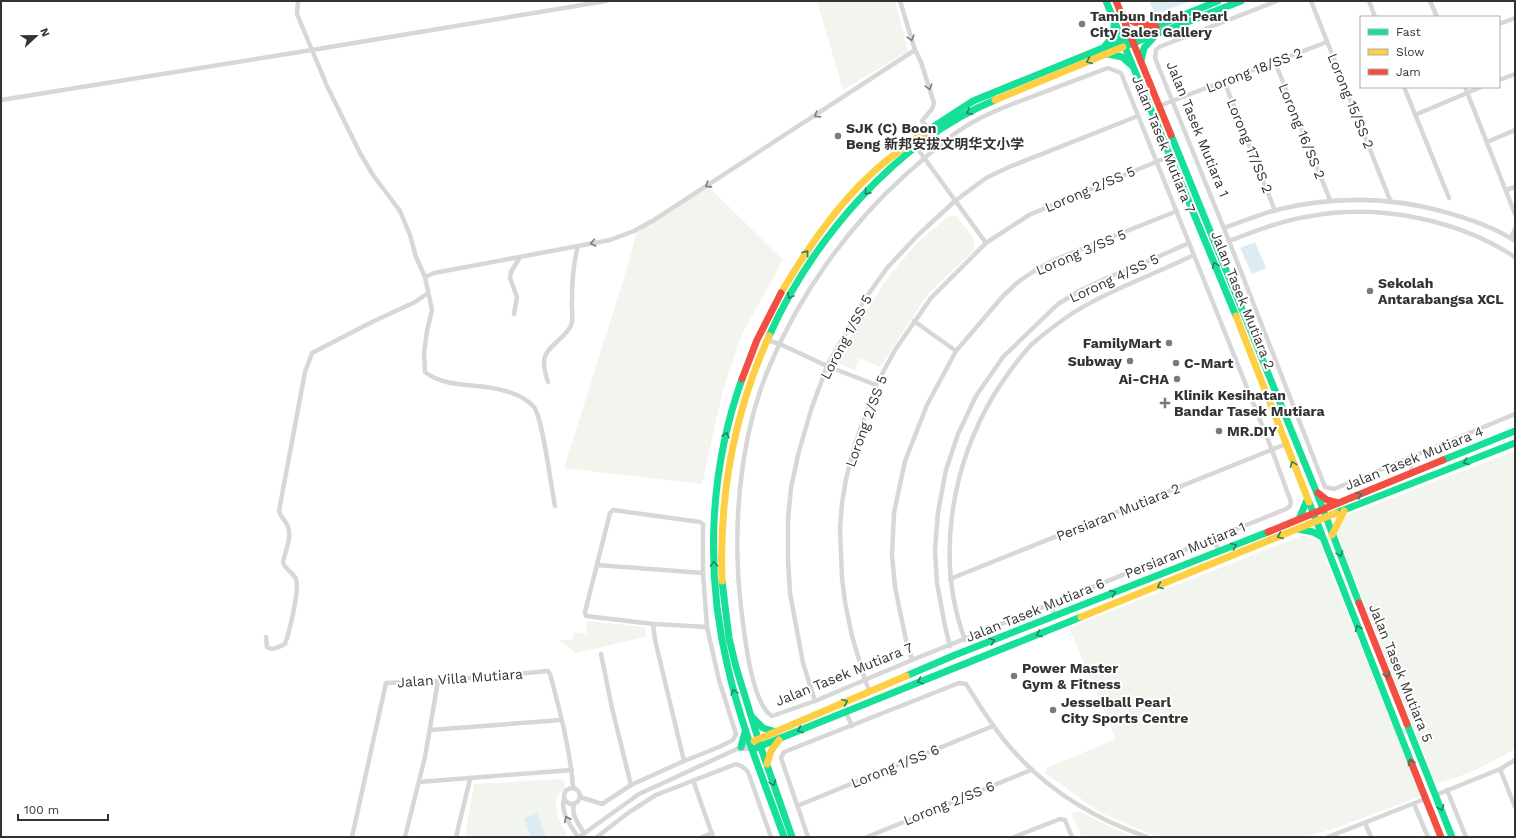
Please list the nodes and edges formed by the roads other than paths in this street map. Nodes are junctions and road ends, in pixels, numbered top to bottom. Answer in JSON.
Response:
{"nodes":[{"id":1,"x":298,"y":1,"type":"edge"},
{"id":2,"x":606,"y":1,"type":"edge"},
{"id":3,"x":900,"y":1,"type":"edge"},
{"id":4,"x":1106,"y":1,"type":"edge"},
{"id":5,"x":1116,"y":1,"type":"edge"},
{"id":6,"x":1218,"y":1,"type":"edge"},
{"id":7,"x":1241,"y":1,"type":"edge"},
{"id":8,"x":1277,"y":1,"type":"edge"},
{"id":9,"x":1311,"y":1,"type":"edge"},
{"id":10,"x":1369,"y":1,"type":"edge"},
{"id":11,"x":1430,"y":1,"type":"edge"},
{"id":12,"x":1120,"y":12,"type":"junction"},
{"id":13,"x":1375,"y":16,"type":"edge"},
{"id":14,"x":1436,"y":16,"type":"edge"},
{"id":15,"x":1113,"y":17,"type":"junction"},
{"id":16,"x":1515,"y":18,"type":"edge"},
{"id":17,"x":1500,"y":24,"type":"edge"},
{"id":18,"x":1157,"y":30,"type":"junction"},
{"id":19,"x":1132,"y":41,"type":"junction"},
{"id":20,"x":1327,"y":42,"type":"junction"},
{"id":21,"x":1124,"y":44,"type":"junction"},
{"id":22,"x":312,"y":50,"type":"junction"},
{"id":23,"x":915,"y":50,"type":"junction"},
{"id":24,"x":1105,"y":51,"type":"junction"},
{"id":25,"x":1141,"y":62,"type":"junction"},
{"id":26,"x":1275,"y":62,"type":"junction"},
{"id":27,"x":1134,"y":69,"type":"junction"},
{"id":28,"x":1515,"y":74,"type":"edge"},
{"id":29,"x":1500,"y":80,"type":"edge"},
{"id":30,"x":1224,"y":82,"type":"junction"},
{"id":31,"x":1404,"y":88,"type":"edge"},
{"id":32,"x":1465,"y":88,"type":"edge"},
{"id":33,"x":1479,"y":88,"type":"edge"},
{"id":34,"x":1467,"y":93,"type":"junction"},
{"id":35,"x":1,"y":100,"type":"edge"},
{"id":36,"x":1173,"y":101,"type":"junction"},
{"id":37,"x":1160,"y":106,"type":"junction"},
{"id":38,"x":1415,"y":115,"type":"junction"},
{"id":39,"x":1138,"y":116,"type":"junction"},
{"id":40,"x":929,"y":129,"type":"junction"},
{"id":41,"x":1515,"y":130,"type":"edge"},
{"id":42,"x":1487,"y":142,"type":"junction"},
{"id":43,"x":917,"y":148,"type":"junction"},
{"id":44,"x":1170,"y":156,"type":"junction"},
{"id":45,"x":924,"y":159,"type":"junction"},
{"id":46,"x":1158,"y":162,"type":"junction"},
{"id":47,"x":1515,"y":187,"type":"edge"},
{"id":48,"x":1506,"y":190,"type":"junction"},
{"id":49,"x":1449,"y":198,"type":"dead end"},
{"id":50,"x":1330,"y":200,"type":"junction"},
{"id":51,"x":1390,"y":200,"type":"junction"},
{"id":52,"x":955,"y":201,"type":"junction"},
{"id":53,"x":1275,"y":210,"type":"junction"},
{"id":54,"x":1177,"y":212,"type":"junction"},
{"id":55,"x":1515,"y":214,"type":"edge"},
{"id":56,"x":1224,"y":228,"type":"junction"},
{"id":57,"x":1515,"y":230,"type":"edge"},
{"id":58,"x":1513,"y":240,"type":"edge"},
{"id":59,"x":1229,"y":241,"type":"junction"},
{"id":60,"x":986,"y":243,"type":"junction"},
{"id":61,"x":1189,"y":243,"type":"junction"},
{"id":62,"x":578,"y":246,"type":"junction"},
{"id":63,"x":1194,"y":255,"type":"junction"},
{"id":64,"x":520,"y":257,"type":"junction"},
{"id":65,"x":1515,"y":257,"type":"edge"},
{"id":66,"x":425,"y":277,"type":"junction"},
{"id":67,"x":428,"y":293,"type":"junction"},
{"id":68,"x":514,"y":314,"type":"dead end"},
{"id":69,"x":1246,"y":320,"type":"junction"},
{"id":70,"x":914,"y":321,"type":"junction"},
{"id":71,"x":1238,"y":324,"type":"junction"},
{"id":72,"x":767,"y":340,"type":"junction"},
{"id":73,"x":780,"y":344,"type":"junction"},
{"id":74,"x":956,"y":351,"type":"junction"},
{"id":75,"x":827,"y":366,"type":"junction"},
{"id":76,"x":548,"y":382,"type":"dead end"},
{"id":77,"x":876,"y":385,"type":"junction"},
{"id":78,"x":1288,"y":393,"type":"junction"},
{"id":79,"x":1277,"y":398,"type":"junction"},
{"id":80,"x":1515,"y":414,"type":"edge"},
{"id":81,"x":1515,"y":431,"type":"edge"},
{"id":82,"x":1487,"y":442,"type":"junction"},
{"id":83,"x":1515,"y":443,"type":"edge"},
{"id":84,"x":1286,"y":444,"type":"junction"},
{"id":85,"x":1272,"y":450,"type":"junction"},
{"id":86,"x":1491,"y":452,"type":"junction"},
{"id":87,"x":1408,"y":458,"type":"junction"},
{"id":88,"x":1413,"y":473,"type":"junction"},
{"id":89,"x":1316,"y":491,"type":"junction"},
{"id":90,"x":1307,"y":500,"type":"junction"},
{"id":91,"x":1291,"y":502,"type":"joint"},
{"id":92,"x":1339,"y":503,"type":"junction"},
{"id":93,"x":555,"y":506,"type":"dead end"},
{"id":94,"x":1324,"y":510,"type":"junction"},
{"id":95,"x":1344,"y":511,"type":"junction"},
{"id":96,"x":1313,"y":514,"type":"junction"},
{"id":97,"x":1326,"y":517,"type":"junction"},
{"id":98,"x":1299,"y":520,"type":"junction"},
{"id":99,"x":1316,"y":521,"type":"junction"},
{"id":100,"x":1298,"y":528,"type":"junction"},
{"id":101,"x":1332,"y":535,"type":"junction"},
{"id":102,"x":1322,"y":537,"type":"junction"},
{"id":103,"x":1214,"y":539,"type":"junction"},
{"id":104,"x":1219,"y":552,"type":"junction"},
{"id":105,"x":597,"y":565,"type":"junction"},
{"id":106,"x":703,"y":573,"type":"junction"},
{"id":107,"x":950,"y":579,"type":"junction"},
{"id":108,"x":1138,"y":583,"type":"junction"},
{"id":109,"x":1141,"y":593,"type":"junction"},
{"id":110,"x":1051,"y":605,"type":"junction"},
{"id":111,"x":1055,"y":616,"type":"junction"},
{"id":112,"x":653,"y":624,"type":"junction"},
{"id":113,"x":707,"y":627,"type":"junction"},
{"id":114,"x":266,"y":637,"type":"dead end"},
{"id":115,"x":965,"y":640,"type":"junction"},
{"id":116,"x":950,"y":646,"type":"junction"},
{"id":117,"x":601,"y":654,"type":"dead end"},
{"id":118,"x":912,"y":660,"type":"junction"},
{"id":119,"x":438,"y":680,"type":"junction"},
{"id":120,"x":864,"y":680,"type":"junction"},
{"id":121,"x":870,"y":692,"type":"junction"},
{"id":122,"x":815,"y":701,"type":"junction"},
{"id":123,"x":846,"y":712,"type":"junction"},
{"id":124,"x":750,"y":713,"type":"junction"},
{"id":125,"x":1403,"y":716,"type":"junction"},
{"id":126,"x":561,"y":720,"type":"junction"},
{"id":127,"x":1395,"y":720,"type":"junction"},
{"id":128,"x":852,"y":726,"type":"junction"},
{"id":129,"x":993,"y":726,"type":"junction"},
{"id":130,"x":430,"y":730,"type":"junction"},
{"id":131,"x":746,"y":730,"type":"junction"},
{"id":132,"x":776,"y":732,"type":"junction"},
{"id":133,"x":782,"y":737,"type":"junction"},
{"id":134,"x":759,"y":743,"type":"junction"},
{"id":135,"x":751,"y":746,"type":"junction"},
{"id":136,"x":740,"y":749,"type":"junction"},
{"id":137,"x":756,"y":760,"type":"junction"},
{"id":138,"x":1515,"y":760,"type":"edge"},
{"id":139,"x":684,"y":761,"type":"junction"},
{"id":140,"x":767,"y":766,"type":"junction"},
{"id":141,"x":1500,"y":769,"type":"junction"},
{"id":142,"x":572,"y":770,"type":"junction"},
{"id":143,"x":1031,"y":770,"type":"junction"},
{"id":144,"x":470,"y":779,"type":"junction"},
{"id":145,"x":693,"y":780,"type":"junction"},
{"id":146,"x":420,"y":782,"type":"junction"},
{"id":147,"x":631,"y":785,"type":"junction"},
{"id":148,"x":573,"y":787,"type":"junction"},
{"id":149,"x":1447,"y":790,"type":"junction"},
{"id":150,"x":1436,"y":795,"type":"junction"},
{"id":151,"x":580,"y":797,"type":"junction"},
{"id":152,"x":564,"y":798,"type":"junction"},
{"id":153,"x":1425,"y":799,"type":"junction"},
{"id":154,"x":574,"y":804,"type":"junction"},
{"id":155,"x":1414,"y":804,"type":"junction"},
{"id":156,"x":797,"y":806,"type":"junction"},
{"id":157,"x":1515,"y":807,"type":"edge"},
{"id":158,"x":1365,"y":823,"type":"junction"},
{"id":159,"x":584,"y":833,"type":"junction"},
{"id":160,"x":713,"y":835,"type":"edge"},
{"id":161,"x":352,"y":837,"type":"edge"},
{"id":162,"x":405,"y":837,"type":"edge"},
{"id":163,"x":456,"y":837,"type":"edge"},
{"id":164,"x":579,"y":837,"type":"edge"},
{"id":165,"x":597,"y":837,"type":"edge"},
{"id":166,"x":702,"y":837,"type":"edge"},
{"id":167,"x":771,"y":837,"type":"edge"},
{"id":168,"x":784,"y":837,"type":"edge"},
{"id":169,"x":792,"y":837,"type":"edge"},
{"id":170,"x":808,"y":837,"type":"edge"},
{"id":171,"x":867,"y":837,"type":"edge"},
{"id":172,"x":1014,"y":837,"type":"edge"},
{"id":173,"x":1072,"y":837,"type":"edge"},
{"id":174,"x":1147,"y":837,"type":"edge"},
{"id":175,"x":1328,"y":837,"type":"edge"},
{"id":176,"x":1371,"y":837,"type":"edge"},
{"id":177,"x":1428,"y":837,"type":"edge"},
{"id":178,"x":1441,"y":837,"type":"edge"},
{"id":179,"x":1452,"y":837,"type":"edge"},
{"id":180,"x":1466,"y":837,"type":"edge"}],
"edges":[{"from":1,"to":22,"type":"street"},
{"from":2,"to":22,"type":"street"},
{"from":3,"to":23,"type":"street","one_way":true},
{"from":4,"to":15,"type":"street","name":"Jalan Tasek Mutiara 2"},
{"from":5,"to":12,"type":"street","name":"Jalan Tasek Mutiara 2"},
{"from":6,"to":18,"type":"street"},
{"from":7,"to":18,"type":"street"},
{"from":8,"to":36,"type":"street","name":"Jalan Tasek Mutiara 1"},
{"from":9,"to":20,"type":"street","name":"Lorong 15/SS 2"},
{"from":10,"to":13,"type":"street"},
{"from":11,"to":14,"type":"street"},
{"from":12,"to":18,"type":"street"},
{"from":12,"to":19,"type":"street","name":"Jalan Tasek Mutiara 2"},
{"from":15,"to":21,"type":"street","name":"Jalan Tasek Mutiara 2"},
{"from":15,"to":24,"type":"street"},
{"from":16,"to":17,"type":"street"},
{"from":18,"to":19,"type":"street"},
{"from":18,"to":25,"type":"street"},
{"from":19,"to":21,"type":"street"},
{"from":19,"to":25,"type":"street","name":"Jalan Tasek Mutiara 2"},
{"from":20,"to":26,"type":"street","name":"Lorong 18/SS 2"},
{"from":20,"to":51,"type":"street","name":"Lorong 15/SS 2"},
{"from":21,"to":24,"type":"street"},
{"from":21,"to":27,"type":"street","name":"Jalan Tasek Mutiara 2"},
{"from":22,"to":35,"type":"street"},
{"from":22,"to":66,"type":"street"},
{"from":23,"to":40,"type":"street","one_way":true},
{"from":23,"to":62,"type":"street","one_way":true},
{"from":24,"to":27,"type":"street"},
{"from":24,"to":40,"type":"street"},
{"from":24,"to":43,"type":"street","one_way":true},
{"from":25,"to":37,"type":"street","name":"Jalan Tasek Mutiara 2"},
{"from":26,"to":30,"type":"street","name":"Lorong 18/SS 2"},
{"from":26,"to":50,"type":"street","name":"Lorong 16/SS 2"},
{"from":27,"to":44,"type":"street","name":"Jalan Tasek Mutiara 2"},
{"from":28,"to":29,"type":"street"},
{"from":30,"to":36,"type":"street","name":"Lorong 18/SS 2"},
{"from":30,"to":53,"type":"street","name":"Lorong 17/SS 2"},
{"from":31,"to":38,"type":"street"},
{"from":32,"to":34,"type":"street"},
{"from":33,"to":34,"type":"street"},
{"from":34,"to":38,"type":"street"},
{"from":34,"to":42,"type":"street"},
{"from":36,"to":37,"type":"street","name":"Lorong 18/SS 2"},
{"from":36,"to":56,"type":"street","name":"Jalan Tasek Mutiara 1"},
{"from":37,"to":69,"type":"street","name":"Jalan Tasek Mutiara 2"},
{"from":38,"to":49,"type":"street"},
{"from":39,"to":45,"type":"street","name":"Jalan Tasek Mutiara 7"},
{"from":39,"to":46,"type":"street","name":"Jalan Tasek Mutiara 7"},
{"from":39,"to":52,"type":"street","name":"Lorong 1/SS 5"},
{"from":131,"to":40,"type":"street","one_way":true},
{"from":41,"to":42,"type":"street"},
{"from":42,"to":48,"type":"street"},
{"from":43,"to":45,"type":"street"},
{"from":43,"to":72,"type":"street","one_way":true},
{"from":44,"to":46,"type":"street","name":"Lorong 2/SS 5"},
{"from":71,"to":44,"type":"street","name":"Jalan Tasek Mutiara 2","one_way":true},
{"from":45,"to":52,"type":"street"},
{"from":45,"to":73,"type":"street","name":"Jalan Tasek Mutiara 7"},
{"from":46,"to":54,"type":"street","name":"Jalan Tasek Mutiara 7"},
{"from":46,"to":60,"type":"street","name":"Lorong 2/SS 5"},
{"from":47,"to":48,"type":"street"},
{"from":48,"to":55,"type":"street"},
{"from":50,"to":51,"type":"street"},
{"from":50,"to":53,"type":"street"},
{"from":51,"to":58,"type":"street"},
{"from":52,"to":60,"type":"street"},
{"from":52,"to":75,"type":"street","name":"Lorong 1/SS 5"},
{"from":53,"to":56,"type":"street"},
{"from":54,"to":61,"type":"street","name":"Jalan Tasek Mutiara 7"},
{"from":54,"to":74,"type":"street","name":"Lorong 3/SS 5"},
{"from":56,"to":59,"type":"street","name":"Jalan Tasek Mutiara 1"},
{"from":57,"to":58,"type":"street"},
{"from":59,"to":65,"type":"street"},
{"from":59,"to":78,"type":"street","name":"Jalan Tasek Mutiara 1"},
{"from":60,"to":70,"type":"street","name":"Lorong 2/SS 5"},
{"from":61,"to":63,"type":"street","name":"Jalan Tasek Mutiara 7"},
{"from":61,"to":116,"type":"street","name":"Lorong 4/SS 5"},
{"from":62,"to":64,"type":"street"},
{"from":62,"to":76,"type":"street"},
{"from":63,"to":85,"type":"street","name":"Jalan Tasek Mutiara 7"},
{"from":63,"to":107,"type":"street"},
{"from":64,"to":66,"type":"street"},
{"from":64,"to":68,"type":"street"},
{"from":66,"to":67,"type":"street"},
{"from":67,"to":93,"type":"street"},
{"from":67,"to":114,"type":"street"},
{"from":69,"to":71,"type":"street"},
{"from":69,"to":79,"type":"street","name":"Jalan Tasek Mutiara 2"},
{"from":70,"to":74,"type":"street"},
{"from":70,"to":77,"type":"street","name":"Lorong 2/SS 5"},
{"from":71,"to":84,"type":"street","name":"Jalan Tasek Mutiara 2"},
{"from":72,"to":73,"type":"street"},
{"from":72,"to":124,"type":"street"},
{"from":73,"to":75,"type":"street"},
{"from":73,"to":122,"type":"street","name":"Jalan Tasek Mutiara 7"},
{"from":74,"to":118,"type":"street","name":"Lorong 3/SS 5"},
{"from":75,"to":77,"type":"street"},
{"from":75,"to":122,"type":"street","name":"Lorong 1/SS 5"},
{"from":77,"to":120,"type":"street","name":"Lorong 2/SS 5"},
{"from":78,"to":79,"type":"street"},
{"from":78,"to":87,"type":"street","name":"Jalan Tasek Mutiara 1"},
{"from":79,"to":89,"type":"street","name":"Jalan Tasek Mutiara 2"},
{"from":80,"to":87,"type":"street"},
{"from":81,"to":82,"type":"street","name":"Jalan Tasek Mutiara 4"},
{"from":82,"to":86,"type":"street"},
{"from":82,"to":88,"type":"street","name":"Jalan Tasek Mutiara 4"},
{"from":83,"to":86,"type":"street","name":"Jalan Tasek Mutiara 4"},
{"from":84,"to":85,"type":"street","name":"Persiaran Mutiara 2"},
{"from":90,"to":84,"type":"street","name":"Jalan Tasek Mutiara 2","one_way":true},
{"from":85,"to":91,"type":"street","name":"Jalan Tasek Mutiara 7"},
{"from":85,"to":107,"type":"street","name":"Persiaran Mutiara 2"},
{"from":86,"to":95,"type":"street","name":"Jalan Tasek Mutiara 4","one_way":true},
{"from":87,"to":88,"type":"street"},
{"from":92,"to":88,"type":"street","name":"Jalan Tasek Mutiara 4","one_way":true},
{"from":89,"to":92,"type":"street"},
{"from":89,"to":94,"type":"street","name":"Jalan Tasek Mutiara 2"},
{"from":90,"to":96,"type":"street","name":"Jalan Tasek Mutiara 2"},
{"from":90,"to":98,"type":"street"},
{"from":91,"to":103,"type":"street","name":"Persiaran Mutiara 1"},
{"from":92,"to":94,"type":"street","name":"Jalan Tasek Mutiara 4"},
{"from":94,"to":96,"type":"street","name":"Jalan Tasek Mutiara 6"},
{"from":94,"to":97,"type":"street","name":"Jalan Tasek Mutiara 2"},
{"from":95,"to":97,"type":"street","name":"Jalan Tasek Mutiara 4"},
{"from":95,"to":101,"type":"street"},
{"from":96,"to":98,"type":"street","name":"Jalan Tasek Mutiara 6"},
{"from":96,"to":99,"type":"street","name":"Jalan Tasek Mutiara 2"},
{"from":97,"to":99,"type":"street","name":"Jalan Tasek Mutiara 6"},
{"from":97,"to":101,"type":"street","name":"Jalan Tasek Mutiara 5"},
{"from":104,"to":98,"type":"street","name":"Jalan Tasek Mutiara 6","one_way":true},
{"from":99,"to":100,"type":"street","name":"Jalan Tasek Mutiara 6"},
{"from":99,"to":102,"type":"street","name":"Jalan Tasek Mutiara 5"},
{"from":100,"to":102,"type":"street"},
{"from":100,"to":109,"type":"street","name":"Jalan Tasek Mutiara 6","one_way":true},
{"from":101,"to":125,"type":"street","name":"Jalan Tasek Mutiara 5","one_way":true},
{"from":127,"to":102,"type":"street","name":"Jalan Tasek Mutiara 5","one_way":true},
{"from":103,"to":104,"type":"street"},
{"from":103,"to":110,"type":"street","name":"Persiaran Mutiara 1"},
{"from":104,"to":108,"type":"street","name":"Jalan Tasek Mutiara 6"},
{"from":105,"to":106,"type":"street"},
{"from":105,"to":106,"type":"street"},
{"from":105,"to":112,"type":"street"},
{"from":106,"to":113,"type":"street"},
{"from":107,"to":115,"type":"street"},
{"from":108,"to":109,"type":"street"},
{"from":111,"to":108,"type":"street","name":"Jalan Tasek Mutiara 6","one_way":true},
{"from":109,"to":123,"type":"street","name":"Jalan Tasek Mutiara 6","one_way":true},
{"from":110,"to":111,"type":"street"},
{"from":110,"to":115,"type":"street","name":"Persiaran Mutiara 1"},
{"from":121,"to":111,"type":"street","name":"Jalan Tasek Mutiara 6","one_way":true},
{"from":112,"to":113,"type":"street"},
{"from":112,"to":139,"type":"street"},
{"from":113,"to":139,"type":"street"},
{"from":115,"to":116,"type":"street","name":"Jalan Tasek Mutiara 7"},
{"from":116,"to":118,"type":"street","name":"Jalan Tasek Mutiara 7"},
{"from":117,"to":147,"type":"street"},
{"from":118,"to":120,"type":"street","name":"Jalan Tasek Mutiara 7"},
{"from":119,"to":126,"type":"street","name":"Jalan Villa Mutiara"},
{"from":119,"to":130,"type":"street"},
{"from":119,"to":161,"type":"street","name":"Jalan Villa Mutiara"},
{"from":120,"to":121,"type":"street","name":"Lorong 2/SS 5"},
{"from":120,"to":122,"type":"street","name":"Jalan Tasek Mutiara 7"},
{"from":132,"to":121,"type":"street","name":"Jalan Tasek Mutiara 6","one_way":true},
{"from":123,"to":128,"type":"street"},
{"from":123,"to":133,"type":"street","name":"Jalan Tasek Mutiara 6","one_way":true},
{"from":124,"to":132,"type":"street"},
{"from":124,"to":134,"type":"street"},
{"from":125,"to":127,"type":"street"},
{"from":125,"to":150,"type":"street","name":"Jalan Tasek Mutiara 5"},
{"from":126,"to":130,"type":"street"},
{"from":126,"to":142,"type":"street","name":"Jalan Villa Mutiara"},
{"from":153,"to":127,"type":"street","name":"Jalan Tasek Mutiara 5","one_way":true},
{"from":128,"to":129,"type":"street"},
{"from":128,"to":156,"type":"street"},
{"from":129,"to":143,"type":"street"},
{"from":129,"to":156,"type":"street","name":"Lorong 1/SS 6"},
{"from":130,"to":146,"type":"street"},
{"from":131,"to":135,"type":"street"},
{"from":131,"to":136,"type":"street"},
{"from":132,"to":134,"type":"street","name":"Jalan Tasek Mutiara 6"},
{"from":133,"to":134,"type":"street","name":"Jalan Tasek Mutiara 6"},
{"from":133,"to":140,"type":"street"},
{"from":134,"to":135,"type":"street","name":"Jalan Tasek Mutiara 6"},
{"from":134,"to":140,"type":"street"},
{"from":135,"to":136,"type":"street"},
{"from":135,"to":137,"type":"street"},
{"from":136,"to":137,"type":"street"},
{"from":136,"to":159,"type":"street"},
{"from":137,"to":168,"type":"street"},
{"from":138,"to":141,"type":"street"},
{"from":139,"to":147,"type":"street"},
{"from":140,"to":169,"type":"street","one_way":true},
{"from":141,"to":149,"type":"street"},
{"from":141,"to":157,"type":"street"},
{"from":142,"to":144,"type":"street"},
{"from":142,"to":148,"type":"street","name":"Jalan Villa Mutiara"},
{"from":143,"to":171,"type":"street","name":"Lorong 2/SS 6"},
{"from":143,"to":174,"type":"street"},
{"from":144,"to":146,"type":"street"},
{"from":144,"to":163,"type":"street"},
{"from":145,"to":160,"type":"street"},
{"from":145,"to":165,"type":"street"},
{"from":145,"to":167,"type":"street"},
{"from":146,"to":162,"type":"street"},
{"from":147,"to":151,"type":"street"},
{"from":148,"to":151,"type":"street"},
{"from":148,"to":152,"type":"street"},
{"from":149,"to":150,"type":"street"},
{"from":149,"to":180,"type":"street"},
{"from":150,"to":179,"type":"street","name":"Jalan Tasek Mutiara 5","one_way":true},
{"from":151,"to":154,"type":"street"},
{"from":152,"to":154,"type":"street"},
{"from":164,"to":152,"type":"street","one_way":true},
{"from":153,"to":155,"type":"street"},
{"from":153,"to":178,"type":"street","name":"Jalan Tasek Mutiara 5"},
{"from":154,"to":159,"type":"street"},
{"from":155,"to":158,"type":"street"},
{"from":155,"to":177,"type":"street"},
{"from":156,"to":170,"type":"street"},
{"from":158,"to":175,"type":"street"},
{"from":158,"to":176,"type":"street"},
{"from":159,"to":164,"type":"street"},
{"from":160,"to":166,"type":"street"},
{"from":172,"to":173,"type":"street"}]}
